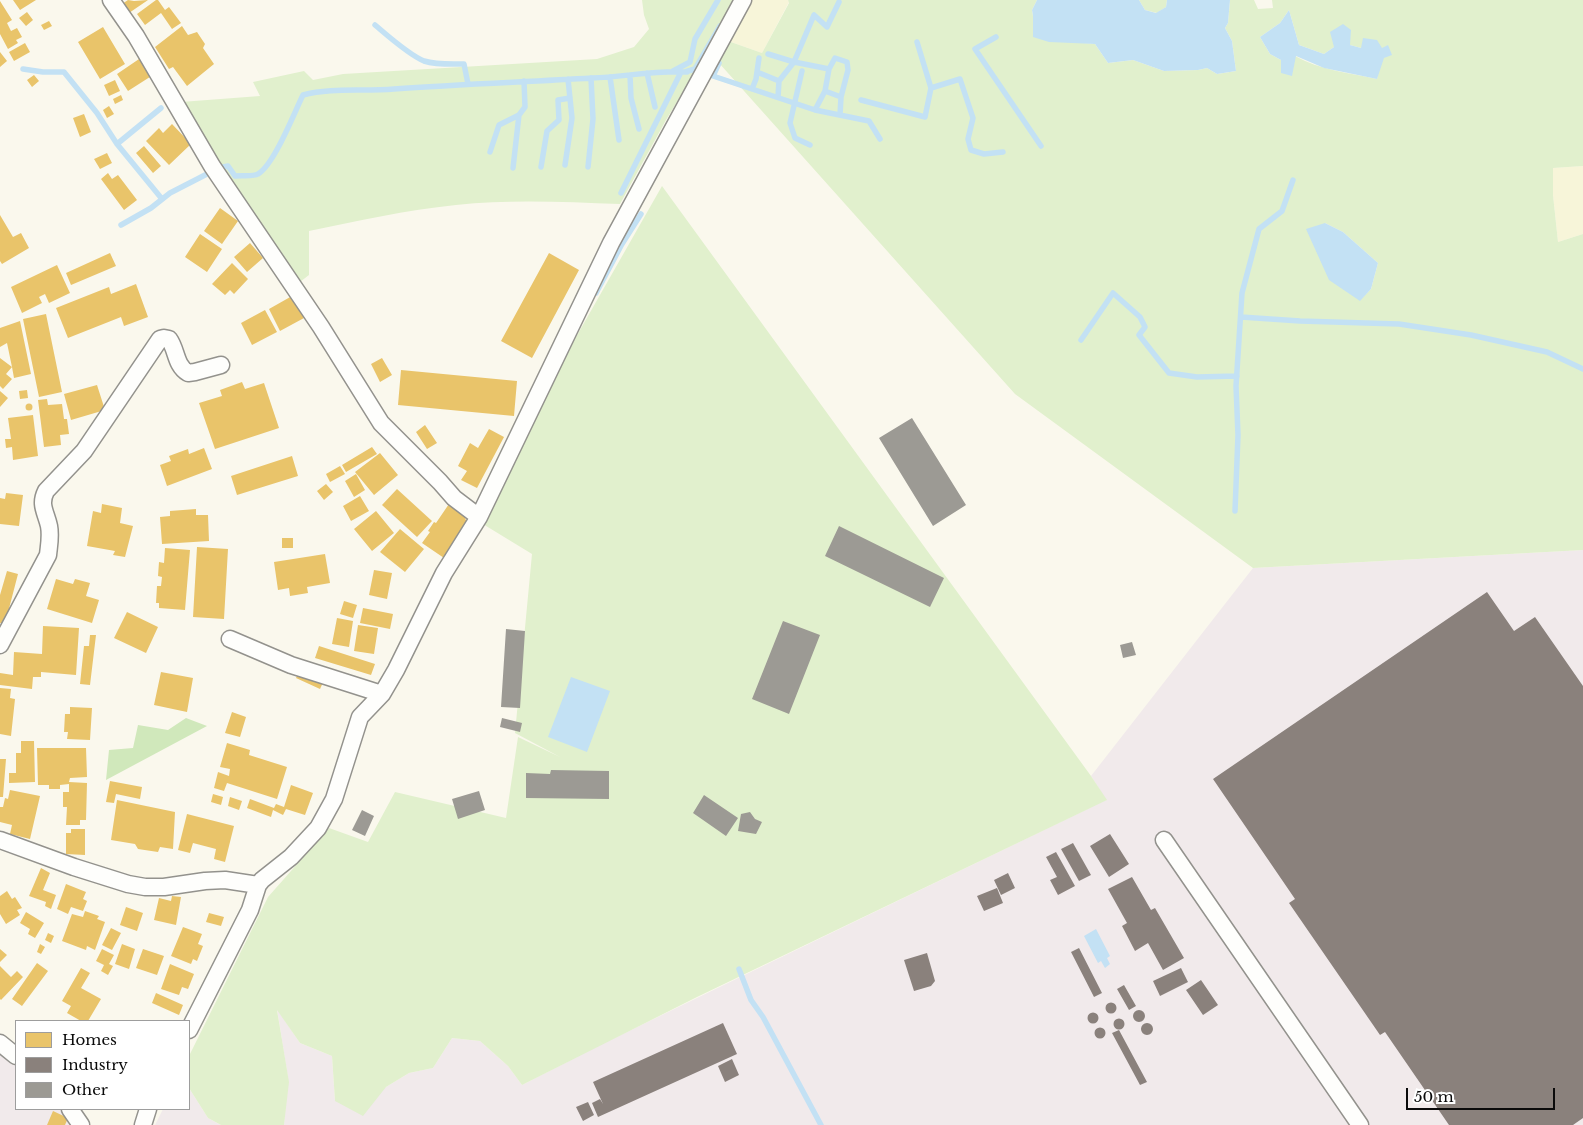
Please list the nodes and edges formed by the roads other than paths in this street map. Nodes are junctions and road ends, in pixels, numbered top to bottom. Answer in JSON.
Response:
{"nodes":[{"id":1,"x":111,"y":0,"type":"edge"},
{"id":2,"x":744,"y":0,"type":"edge"},
{"id":3,"x":222,"y":364,"type":"dead end"},
{"id":4,"x":479,"y":517,"type":"junction"},
{"id":5,"x":230,"y":640,"type":"dead end"},
{"id":6,"x":0,"y":645,"type":"edge"},
{"id":7,"x":382,"y":694,"type":"junction"},
{"id":8,"x":0,"y":840,"type":"edge"},
{"id":9,"x":1164,"y":840,"type":"dead end"},
{"id":10,"x":258,"y":885,"type":"junction"},
{"id":11,"x":190,"y":1028,"type":"edge"},
{"id":12,"x":0,"y":1043,"type":"edge"},
{"id":13,"x":15,"y":1055,"type":"edge"},
{"id":14,"x":71,"y":1110,"type":"edge"},
{"id":15,"x":148,"y":1110,"type":"edge"},
{"id":16,"x":81,"y":1125,"type":"edge"},
{"id":17,"x":143,"y":1125,"type":"edge"},
{"id":18,"x":1360,"y":1125,"type":"edge"}],
"edges":[{"from":1,"to":4,"type":"street"},
{"from":2,"to":4,"type":"street"},
{"from":3,"to":6,"type":"street"},
{"from":4,"to":7,"type":"street"},
{"from":5,"to":7,"type":"street"},
{"from":7,"to":10,"type":"street"},
{"from":8,"to":10,"type":"street"},
{"from":9,"to":18,"type":"street"},
{"from":10,"to":11,"type":"street"},
{"from":12,"to":13,"type":"street"},
{"from":14,"to":16,"type":"street"},
{"from":15,"to":17,"type":"street"}]}
